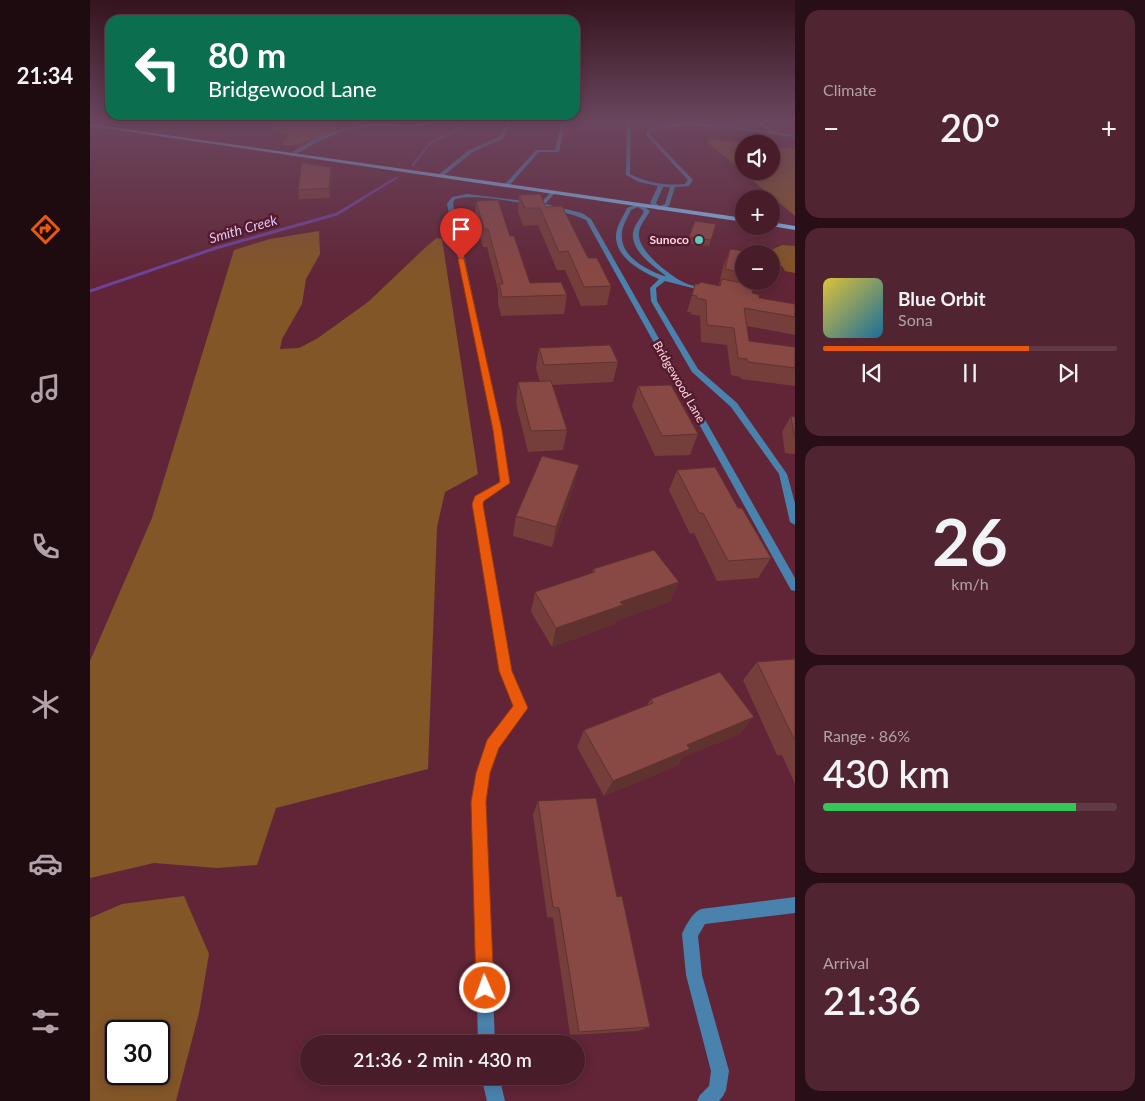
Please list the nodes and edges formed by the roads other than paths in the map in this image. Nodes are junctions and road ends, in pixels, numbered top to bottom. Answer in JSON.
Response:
{"nodes":[{"id":1,"x":414,"y":172,"type":"edge"},
{"id":2,"x":444,"y":172,"type":"edge"},
{"id":3,"x":518,"y":172,"type":"edge"},
{"id":4,"x":628,"y":172,"type":"edge"},
{"id":5,"x":684,"y":172,"type":"edge"},
{"id":6,"x":440,"y":176,"type":"junction"},
{"id":7,"x":661,"y":185,"type":"junction"},
{"id":8,"x":506,"y":186,"type":"junction"},
{"id":9,"x":673,"y":186,"type":"junction"},
{"id":10,"x":553,"y":193,"type":"junction"},
{"id":11,"x":638,"y":205,"type":"junction"},
{"id":12,"x":542,"y":206,"type":"junction"},
{"id":13,"x":658,"y":208,"type":"junction"},
{"id":14,"x":735,"y":219,"type":"edge"},
{"id":15,"x":780,"y":226,"type":"edge"},
{"id":16,"x":620,"y":228,"type":"junction"},
{"id":17,"x":795,"y":228,"type":"edge"},
{"id":18,"x":637,"y":230,"type":"junction"},
{"id":19,"x":668,"y":277,"type":"junction"},
{"id":20,"x":713,"y":292,"type":"edge"},
{"id":21,"x":795,"y":522,"type":"edge"},
{"id":22,"x":795,"y":587,"type":"edge"},
{"id":23,"x":795,"y":905,"type":"edge"},
{"id":24,"x":487,"y":1035,"type":"edge"},
{"id":25,"x":492,"y":1085,"type":"edge"},
{"id":26,"x":496,"y":1101,"type":"edge"},
{"id":27,"x":706,"y":1101,"type":"edge"}],
"edges":[{"from":1,"to":6,"type":"main road"},
{"from":2,"to":6,"type":"street"},
{"from":3,"to":8,"type":"street"},
{"from":4,"to":7,"type":"street"},
{"from":5,"to":9,"type":"street"},
{"from":6,"to":8,"type":"main road"},
{"from":7,"to":9,"type":"street"},
{"from":7,"to":13,"type":"street"},
{"from":8,"to":10,"type":"main road"},
{"from":9,"to":13,"type":"street"},
{"from":10,"to":11,"type":"main road"},
{"from":10,"to":12,"type":"street"},
{"from":11,"to":13,"type":"main road"},
{"from":11,"to":16,"type":"street"},
{"from":11,"to":18,"type":"street"},
{"from":12,"to":22,"type":"street","name":"Bridgewood Lane"},
{"from":12,"to":24,"type":"street","name":"Bridgewood Lane"},
{"from":13,"to":14,"type":"main road"},
{"from":15,"to":17,"type":"main road"},
{"from":16,"to":18,"type":"street"},
{"from":16,"to":19,"type":"street"},
{"from":18,"to":19,"type":"street"},
{"from":19,"to":20,"type":"street"},
{"from":19,"to":21,"type":"street"},
{"from":23,"to":27,"type":"street"},
{"from":25,"to":26,"type":"street"}]}
